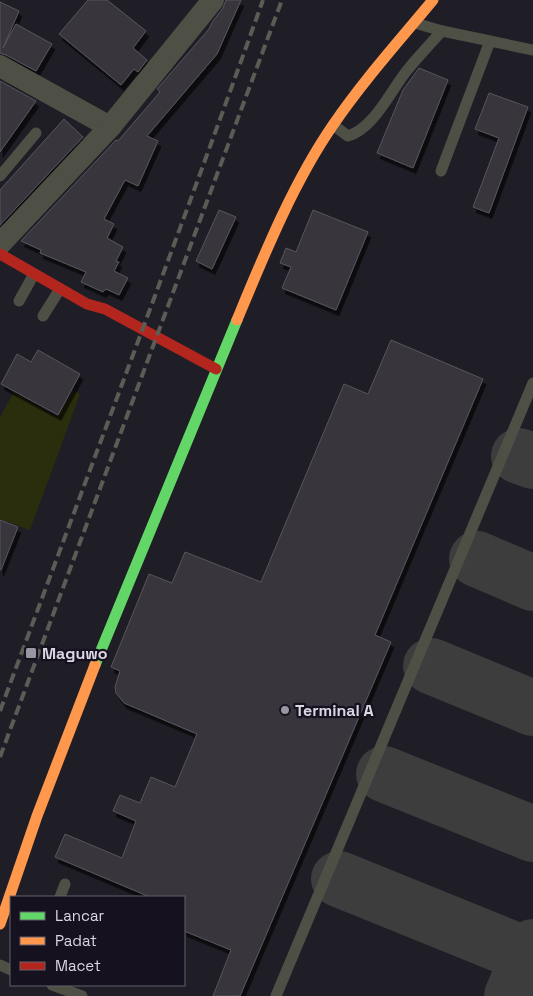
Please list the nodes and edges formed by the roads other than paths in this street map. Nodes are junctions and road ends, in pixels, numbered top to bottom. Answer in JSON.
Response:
{"nodes":[{"id":1,"x":213,"y":0,"type":"edge"},
{"id":2,"x":433,"y":0,"type":"edge"},
{"id":3,"x":414,"y":23,"type":"junction"},
{"id":4,"x":442,"y":31,"type":"junction"},
{"id":5,"x":490,"y":41,"type":"junction"},
{"id":6,"x":533,"y":50,"type":"edge"},
{"id":7,"x":0,"y":66,"type":"edge"},
{"id":8,"x":333,"y":125,"type":"junction"},
{"id":9,"x":110,"y":127,"type":"junction"},
{"id":10,"x":36,"y":133,"type":"dead end"},
{"id":11,"x":441,"y":171,"type":"dead end"},
{"id":12,"x":0,"y":176,"type":"edge"},
{"id":13,"x":0,"y":244,"type":"edge"},
{"id":14,"x":0,"y":254,"type":"edge"},
{"id":15,"x":34,"y":274,"type":"junction"},
{"id":16,"x":60,"y":289,"type":"junction"},
{"id":17,"x":19,"y":301,"type":"dead end"},
{"id":18,"x":44,"y":316,"type":"dead end"},
{"id":19,"x":226,"y":342,"type":"junction"},
{"id":20,"x":185,"y":360,"type":"junction"},
{"id":21,"x":214,"y":374,"type":"junction"},
{"id":22,"x":533,"y":382,"type":"edge"},
{"id":23,"x":199,"y":384,"type":"dead end"},
{"id":24,"x":202,"y":402,"type":"junction"},
{"id":25,"x":65,"y":884,"type":"dead end"},
{"id":26,"x":60,"y":896,"type":"edge"},
{"id":27,"x":0,"y":924,"type":"edge"},
{"id":28,"x":55,"y":986,"type":"edge"},
{"id":29,"x":82,"y":996,"type":"edge"},
{"id":30,"x":276,"y":996,"type":"edge"}],
"edges":[{"from":1,"to":9,"type":"street"},
{"from":2,"to":3,"type":"street"},
{"from":3,"to":4,"type":"lane"},
{"from":3,"to":8,"type":"street"},
{"from":4,"to":5,"type":"lane"},
{"from":4,"to":8,"type":"lane"},
{"from":5,"to":6,"type":"lane"},
{"from":5,"to":11,"type":"lane"},
{"from":7,"to":9,"type":"street"},
{"from":8,"to":19,"type":"street"},
{"from":9,"to":13,"type":"street"},
{"from":10,"to":12,"type":"lane"},
{"from":14,"to":15,"type":"street"},
{"from":15,"to":16,"type":"street"},
{"from":15,"to":17,"type":"lane"},
{"from":16,"to":18,"type":"lane"},
{"from":16,"to":20,"type":"street"},
{"from":19,"to":20,"type":"street"},
{"from":19,"to":21,"type":"street"},
{"from":20,"to":21,"type":"street"},
{"from":21,"to":24,"type":"street"},
{"from":22,"to":30,"type":"lane"},
{"from":23,"to":24,"type":"street"},
{"from":24,"to":27,"type":"street"},
{"from":25,"to":26,"type":"lane"},
{"from":28,"to":29,"type":"lane"}]}
